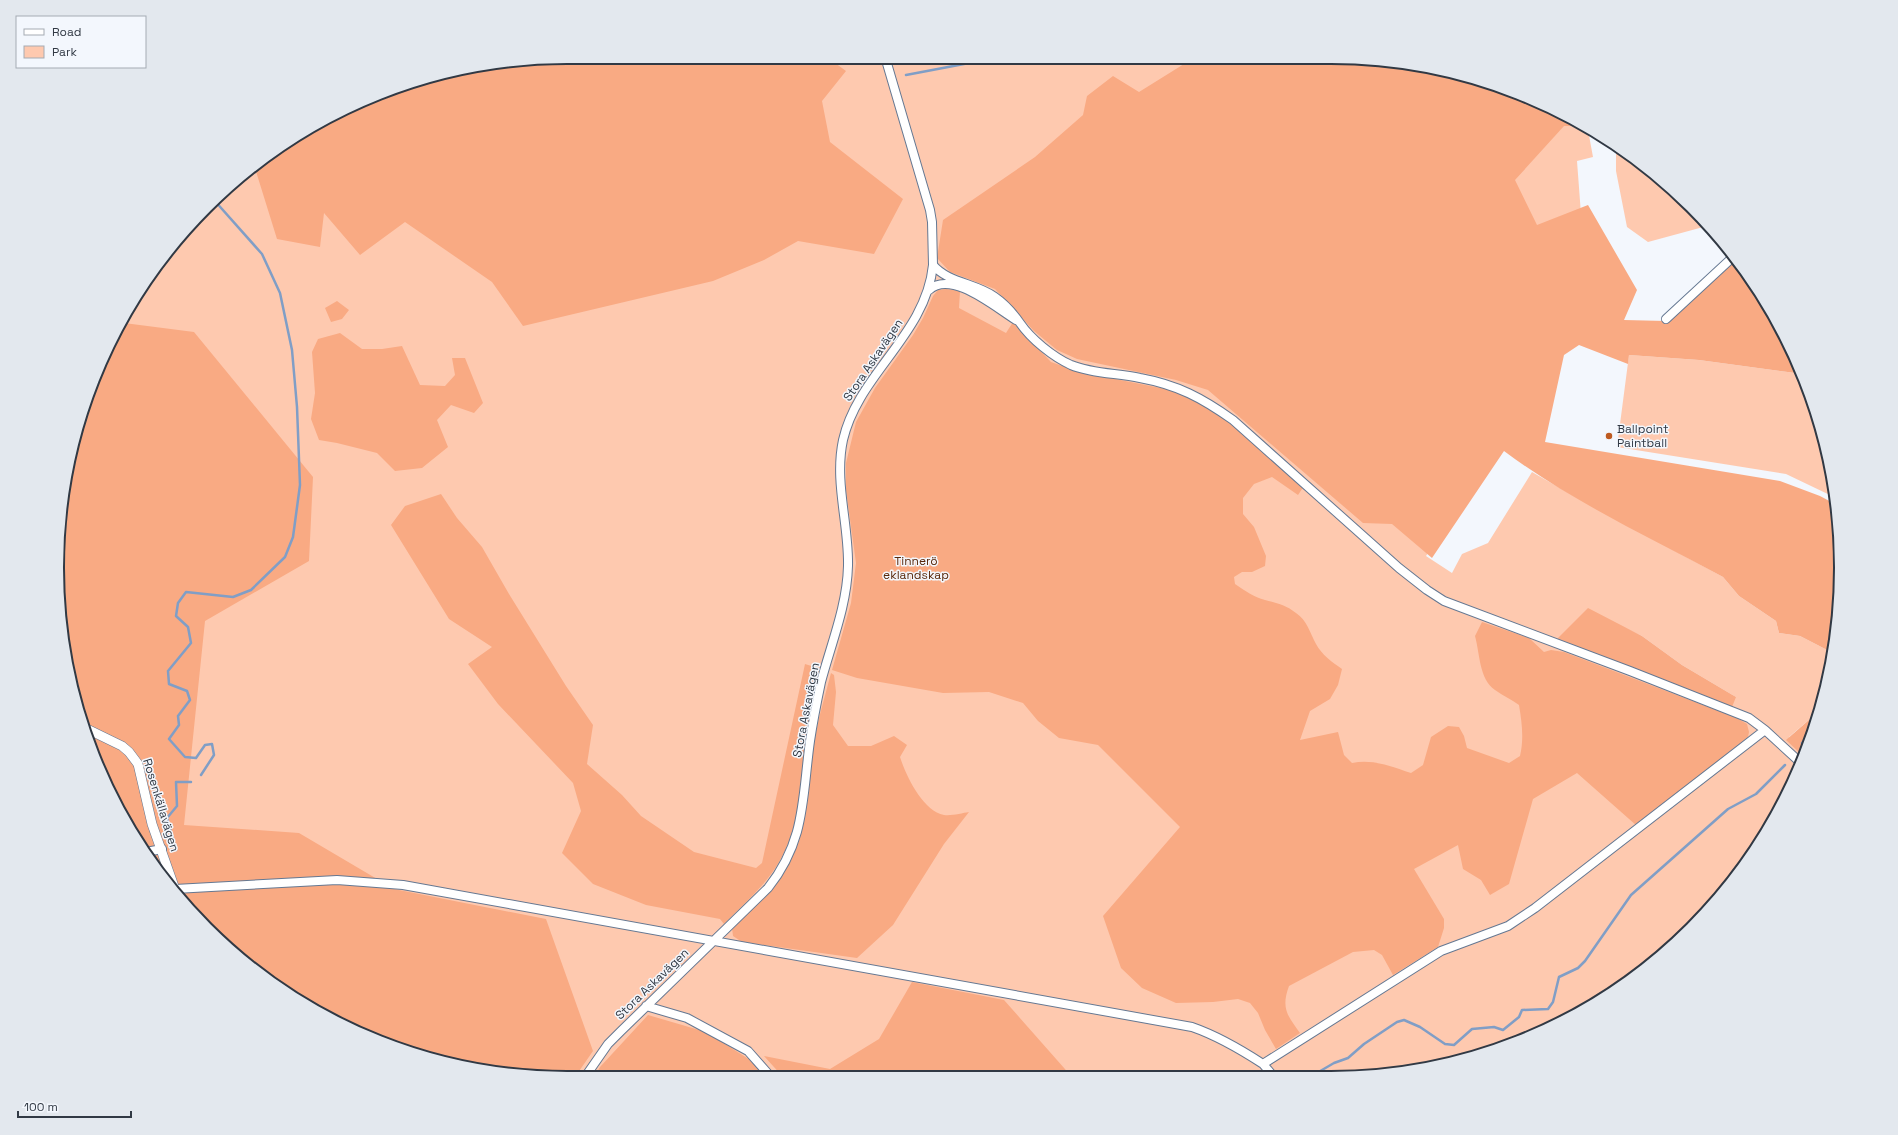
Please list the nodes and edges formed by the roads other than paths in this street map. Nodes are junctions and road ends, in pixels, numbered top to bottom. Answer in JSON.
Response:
{"nodes":[{"id":1,"x":887,"y":64,"type":"edge"},
{"id":2,"x":1729,"y":260,"type":"edge"},
{"id":3,"x":933,"y":265,"type":"junction"},
{"id":4,"x":929,"y":290,"type":"junction"},
{"id":5,"x":1666,"y":318,"type":"dead end"},
{"id":6,"x":1020,"y":323,"type":"junction"},
{"id":7,"x":1765,"y":730,"type":"junction"},
{"id":8,"x":92,"y":731,"type":"edge"},
{"id":9,"x":1796,"y":759,"type":"edge"},
{"id":10,"x":162,"y":849,"type":"junction"},
{"id":11,"x":152,"y":851,"type":"edge"},
{"id":12,"x":171,"y":878,"type":"edge"},
{"id":13,"x":183,"y":892,"type":"edge"},
{"id":14,"x":713,"y":940,"type":"junction"},
{"id":15,"x":646,"y":1006,"type":"junction"},
{"id":16,"x":1263,"y":1064,"type":"junction"},
{"id":17,"x":588,"y":1071,"type":"edge"},
{"id":18,"x":766,"y":1071,"type":"edge"},
{"id":19,"x":1269,"y":1071,"type":"edge"}],
"edges":[{"from":1,"to":3,"type":"street","name":"Stora Askavägen"},
{"from":2,"to":5,"type":"street"},
{"from":3,"to":4,"type":"street","name":"Stora Askavägen"},
{"from":3,"to":6,"type":"street"},
{"from":4,"to":6,"type":"street"},
{"from":4,"to":14,"type":"street","name":"Stora Askavägen"},
{"from":6,"to":7,"type":"street"},
{"from":7,"to":9,"type":"street"},
{"from":7,"to":16,"type":"street"},
{"from":8,"to":10,"type":"street","name":"Rosenkällavägen"},
{"from":10,"to":11,"type":"street"},
{"from":10,"to":12,"type":"street","name":"Rosenkällavägen"},
{"from":13,"to":14,"type":"street"},
{"from":14,"to":15,"type":"street","name":"Stora Askavägen"},
{"from":14,"to":16,"type":"street"},
{"from":15,"to":17,"type":"street","name":"Stora Askavägen"},
{"from":15,"to":18,"type":"street"},
{"from":16,"to":19,"type":"street"}]}
